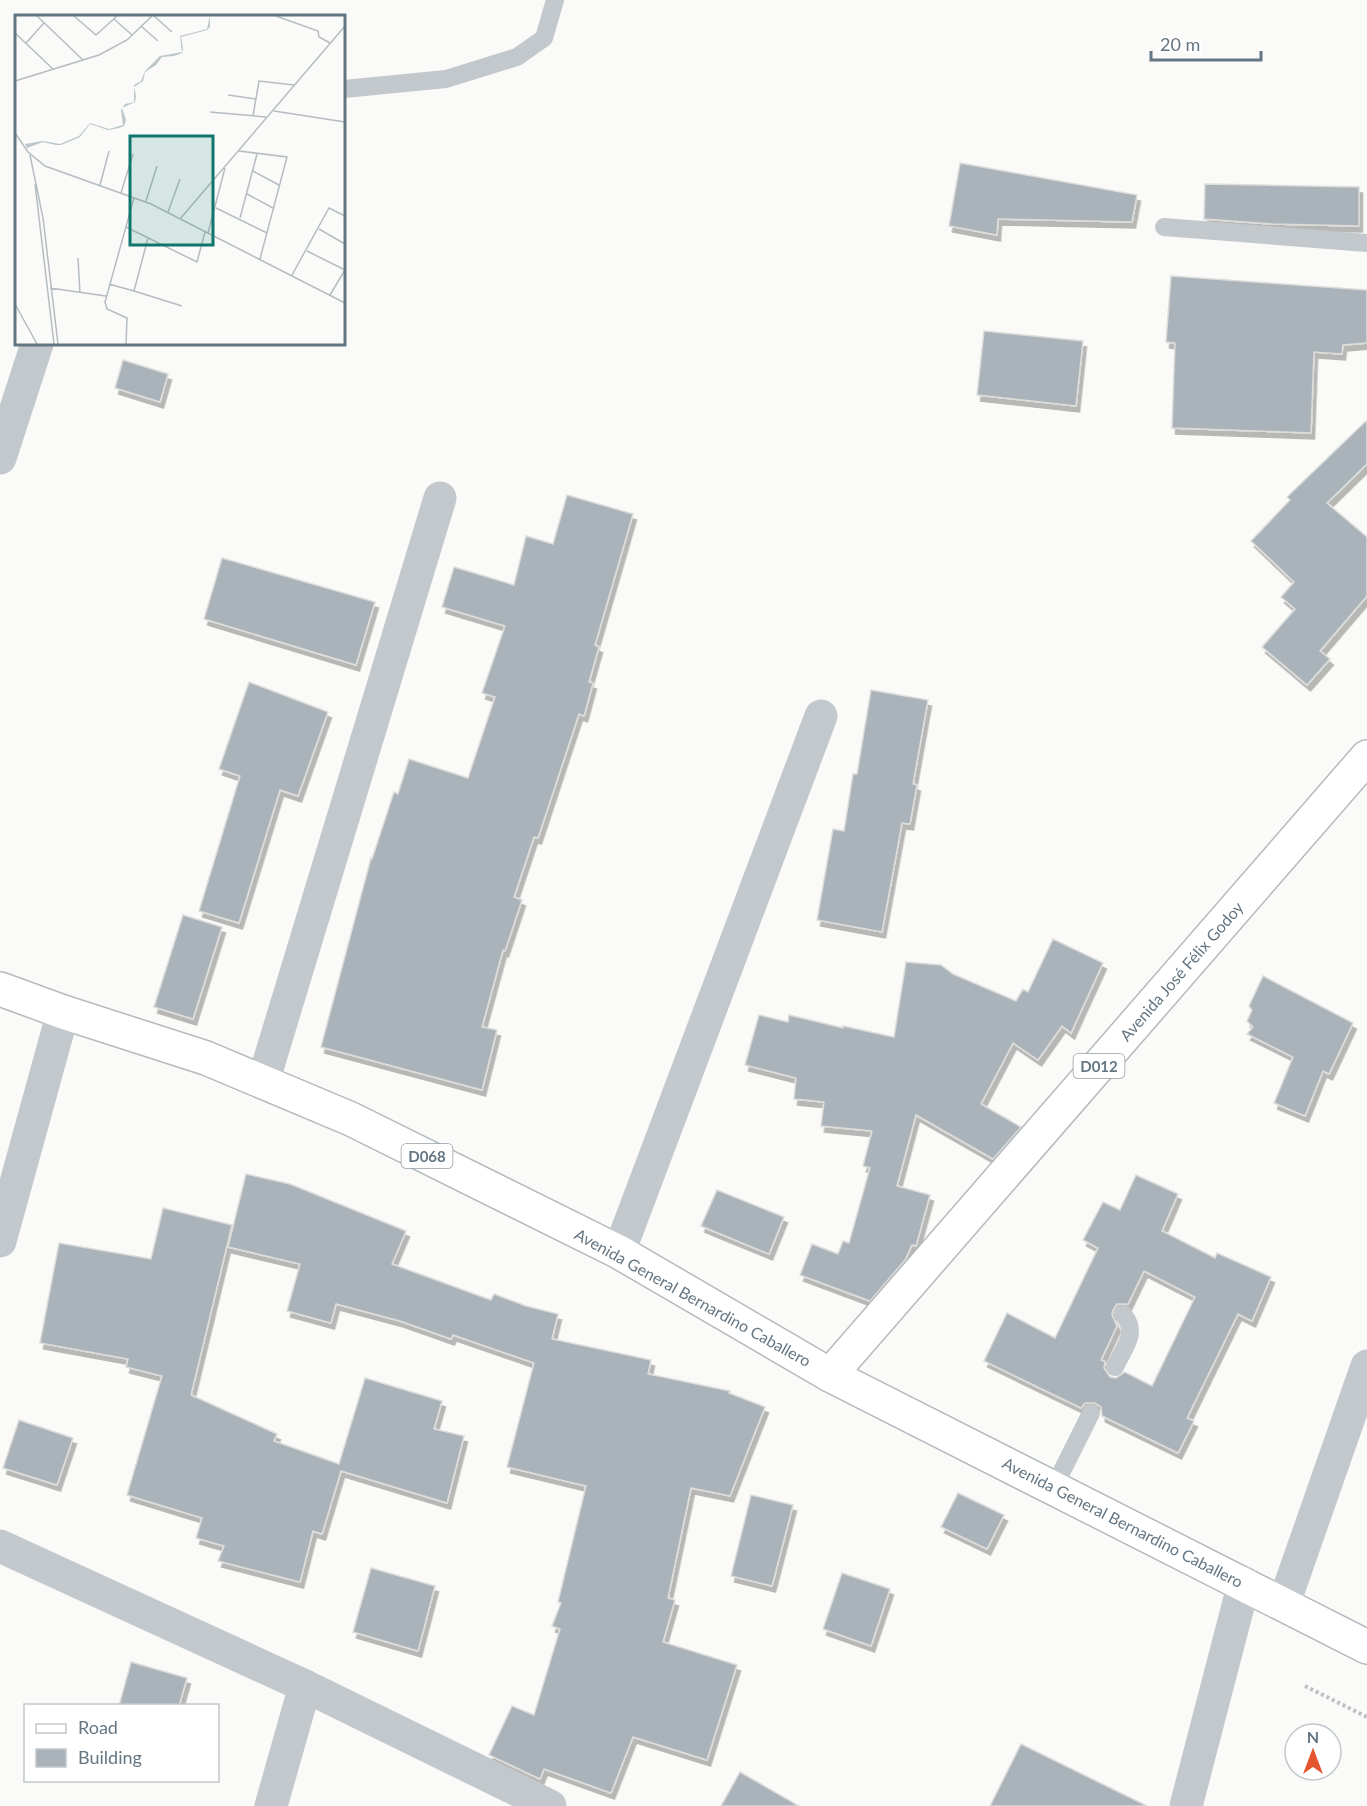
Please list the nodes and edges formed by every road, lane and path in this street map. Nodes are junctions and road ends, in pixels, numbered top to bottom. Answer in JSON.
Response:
{"nodes":[{"id":1,"x":555,"y":0,"type":"edge"},
{"id":2,"x":345,"y":89,"type":"edge"},
{"id":3,"x":1164,"y":227,"type":"dead end"},
{"id":4,"x":1367,"y":243,"type":"edge"},
{"id":5,"x":37,"y":345,"type":"edge"},
{"id":6,"x":0,"y":458,"type":"edge"},
{"id":7,"x":440,"y":498,"type":"dead end"},
{"id":8,"x":821,"y":716,"type":"dead end"},
{"id":9,"x":1367,"y":757,"type":"edge"},
{"id":10,"x":0,"y":989,"type":"edge"},
{"id":11,"x":63,"y":1012,"type":"junction"},
{"id":12,"x":263,"y":1082,"type":"junction"},
{"id":13,"x":0,"y":1241,"type":"edge"},
{"id":14,"x":619,"y":1252,"type":"junction"},
{"id":15,"x":1123,"y":1314,"type":"dead end"},
{"id":16,"x":1367,"y":1366,"type":"edge"},
{"id":17,"x":1115,"y":1367,"type":"dead end"},
{"id":18,"x":830,"y":1375,"type":"junction"},
{"id":19,"x":1091,"y":1413,"type":"dead end"},
{"id":20,"x":1054,"y":1486,"type":"junction"},
{"id":21,"x":0,"y":1546,"type":"edge"},
{"id":22,"x":1244,"y":1583,"type":"junction"},
{"id":23,"x":1284,"y":1603,"type":"junction"},
{"id":24,"x":1367,"y":1647,"type":"edge"},
{"id":25,"x":305,"y":1686,"type":"junction"},
{"id":26,"x":1305,"y":1686,"type":"dead end"},
{"id":27,"x":1367,"y":1717,"type":"edge"},
{"id":28,"x":271,"y":1806,"type":"edge"},
{"id":29,"x":550,"y":1806,"type":"edge"},
{"id":30,"x":1186,"y":1806,"type":"edge"}],
"edges":[{"from":1,"to":2,"type":"lane"},
{"from":3,"to":4,"type":"lane"},
{"from":5,"to":6,"type":"street"},
{"from":7,"to":12,"type":"street"},
{"from":8,"to":14,"type":"street"},
{"from":9,"to":18,"type":"main road","name":"Avenida José Félix Godoy","number":"D012"},
{"from":10,"to":11,"type":"main road","name":"Avenida General Bernardino Caballero","number":"D068"},
{"from":11,"to":12,"type":"main road","name":"Avenida General Bernardino Caballero","number":"D068"},
{"from":11,"to":13,"type":"street"},
{"from":12,"to":14,"type":"main road","name":"Avenida General Bernardino Caballero","number":"D068"},
{"from":14,"to":18,"type":"main road","name":"Avenida General Bernardino Caballero","number":"D068"},
{"from":15,"to":17,"type":"lane"},
{"from":16,"to":23,"type":"street"},
{"from":18,"to":20,"type":"main road","name":"Avenida General Bernardino Caballero","number":"D068"},
{"from":19,"to":20,"type":"lane"},
{"from":20,"to":22,"type":"main road","name":"Avenida General Bernardino Caballero","number":"D068"},
{"from":21,"to":25,"type":"street"},
{"from":22,"to":23,"type":"main road","name":"Avenida General Bernardino Caballero","number":"D068"},
{"from":22,"to":30,"type":"street"},
{"from":23,"to":24,"type":"main road","name":"Avenida General Bernardino Caballero","number":"D068"},
{"from":25,"to":28,"type":"street"},
{"from":25,"to":29,"type":"street"},
{"from":26,"to":27,"type":"path"}]}
